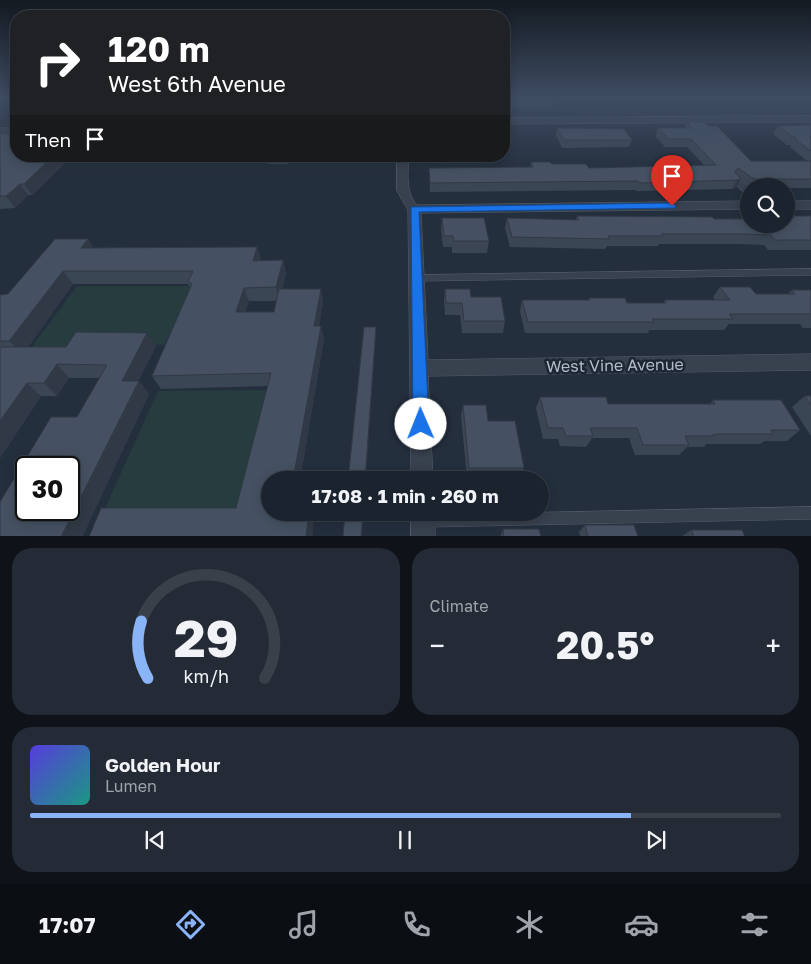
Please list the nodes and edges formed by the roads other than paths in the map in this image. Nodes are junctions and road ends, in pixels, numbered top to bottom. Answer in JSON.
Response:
{"nodes":[{"id":1,"x":403,"y":162,"type":"edge"},
{"id":2,"x":734,"y":180,"type":"edge"},
{"id":3,"x":740,"y":186,"type":"edge"},
{"id":4,"x":811,"y":204,"type":"edge"},
{"id":5,"x":740,"y":205,"type":"edge"},
{"id":6,"x":795,"y":205,"type":"edge"},
{"id":7,"x":414,"y":209,"type":"junction"},
{"id":8,"x":811,"y":272,"type":"edge"},
{"id":9,"x":417,"y":278,"type":"junction"},
{"id":10,"x":811,"y":362,"type":"edge"},
{"id":11,"x":420,"y":368,"type":"junction"},
{"id":12,"x":422,"y":471,"type":"edge"},
{"id":13,"x":811,"y":513,"type":"edge"},
{"id":14,"x":423,"y":523,"type":"edge"}],
"edges":[{"from":1,"to":7,"type":"street"},
{"from":2,"to":3,"type":"lane"},
{"from":4,"to":6,"type":"street"},
{"from":5,"to":7,"type":"street"},
{"from":7,"to":9,"type":"street"},
{"from":8,"to":9,"type":"lane"},
{"from":9,"to":11,"type":"street"},
{"from":10,"to":11,"type":"street","name":"West Vine Avenue"},
{"from":11,"to":12,"type":"street"},
{"from":13,"to":14,"type":"lane"}]}
